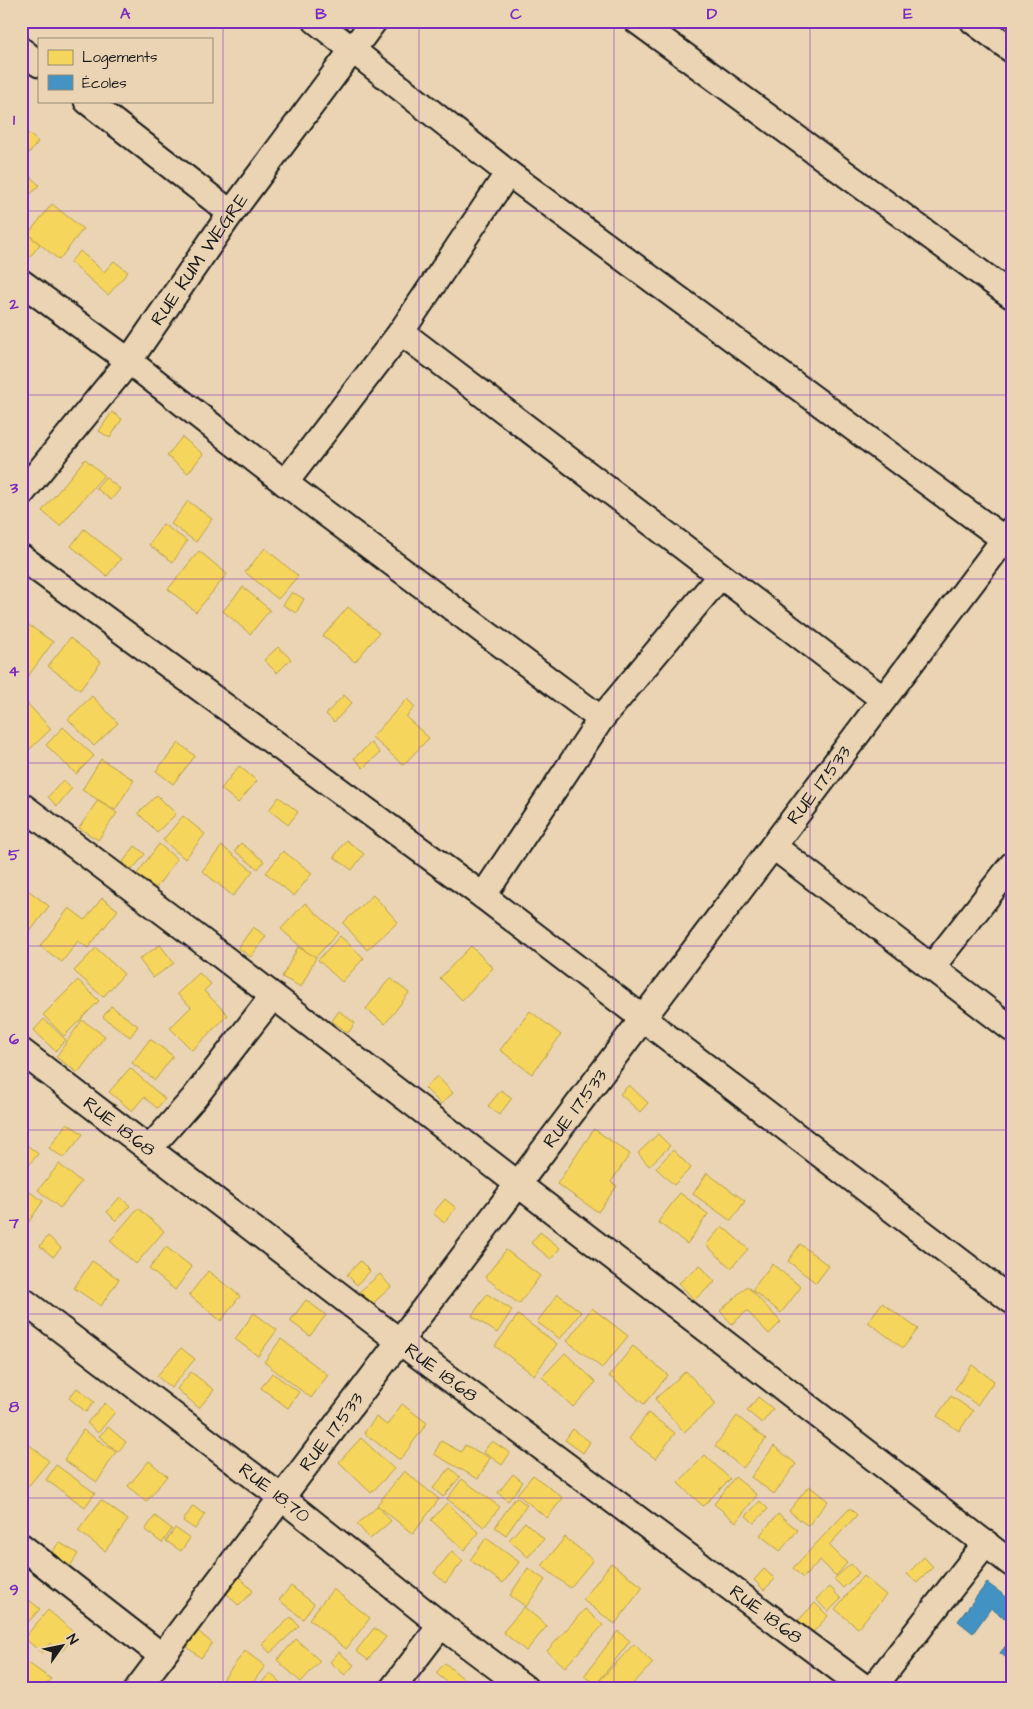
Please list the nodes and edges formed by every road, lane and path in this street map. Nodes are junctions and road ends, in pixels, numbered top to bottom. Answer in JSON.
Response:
{"nodes":[{"id":1,"x":316,"y":21,"type":"edge"},
{"id":2,"x":374,"y":21,"type":"edge"},
{"id":3,"x":637,"y":21,"type":"edge"},
{"id":4,"x":973,"y":21,"type":"edge"},
{"id":5,"x":352,"y":49,"type":"junction"},
{"id":6,"x":21,"y":50,"type":"edge"},
{"id":7,"x":1012,"y":50,"type":"edge"},
{"id":8,"x":38,"y":63,"type":"edge"},
{"id":9,"x":88,"y":102,"type":"edge"},
{"id":10,"x":508,"y":173,"type":"junction"},
{"id":11,"x":231,"y":212,"type":"junction"},
{"id":12,"x":21,"y":282,"type":"edge"},
{"id":13,"x":1012,"y":296,"type":"edge"},
{"id":14,"x":401,"y":332,"type":"junction"},
{"id":15,"x":129,"y":361,"type":"junction"},
{"id":16,"x":285,"y":483,"type":"junction"},
{"id":17,"x":21,"y":494,"type":"edge"},
{"id":18,"x":1009,"y":538,"type":"edge"},
{"id":19,"x":21,"y":557,"type":"edge"},
{"id":20,"x":720,"y":576,"type":"junction"},
{"id":21,"x":883,"y":699,"type":"junction"},
{"id":22,"x":601,"y":719,"type":"junction"},
{"id":23,"x":21,"y":805,"type":"edge"},
{"id":24,"x":773,"y":846,"type":"junction"},
{"id":25,"x":1012,"y":865,"type":"edge"},
{"id":26,"x":483,"y":896,"type":"junction"},
{"id":27,"x":931,"y":968,"type":"junction"},
{"id":28,"x":273,"y":996,"type":"junction"},
{"id":29,"x":640,"y":1019,"type":"junction"},
{"id":30,"x":1012,"y":1029,"type":"edge"},
{"id":31,"x":21,"y":1051,"type":"edge"},
{"id":32,"x":150,"y":1148,"type":"junction"},
{"id":33,"x":519,"y":1185,"type":"junction"},
{"id":34,"x":21,"y":1299,"type":"edge"},
{"id":35,"x":1012,"y":1301,"type":"edge"},
{"id":36,"x":399,"y":1341,"type":"junction"},
{"id":37,"x":282,"y":1498,"type":"junction"},
{"id":38,"x":986,"y":1544,"type":"junction"},
{"id":39,"x":21,"y":1546,"type":"edge"},
{"id":40,"x":1012,"y":1564,"type":"edge"},
{"id":41,"x":440,"y":1625,"type":"junction"},
{"id":42,"x":162,"y":1656,"type":"junction"},
{"id":43,"x":138,"y":1688,"type":"edge"},
{"id":44,"x":393,"y":1688,"type":"edge"},
{"id":45,"x":525,"y":1688,"type":"edge"},
{"id":46,"x":865,"y":1688,"type":"edge"},
{"id":47,"x":873,"y":1688,"type":"edge"}],
"edges":[{"from":1,"to":5,"type":"street"},
{"from":2,"to":5,"type":"street","name":"RUE KUM WEGRE"},
{"from":3,"to":13,"type":"street"},
{"from":4,"to":7,"type":"street"},
{"from":5,"to":10,"type":"street"},
{"from":5,"to":11,"type":"street","name":"RUE KUM WEGRE"},
{"from":6,"to":8,"type":"street"},
{"from":9,"to":11,"type":"street"},
{"from":10,"to":14,"type":"street"},
{"from":10,"to":18,"type":"street"},
{"from":11,"to":15,"type":"street","name":"RUE KUM WEGRE"},
{"from":12,"to":15,"type":"street"},
{"from":14,"to":16,"type":"street"},
{"from":14,"to":20,"type":"street"},
{"from":15,"to":16,"type":"street"},
{"from":15,"to":17,"type":"street","name":"RUE KUM WEGRE"},
{"from":16,"to":22,"type":"street"},
{"from":18,"to":21,"type":"street","name":"RUE 17.533"},
{"from":19,"to":26,"type":"street"},
{"from":20,"to":21,"type":"street"},
{"from":20,"to":22,"type":"street"},
{"from":21,"to":24,"type":"street","name":"RUE 17.533"},
{"from":22,"to":26,"type":"street"},
{"from":23,"to":28,"type":"street"},
{"from":24,"to":27,"type":"street"},
{"from":24,"to":29,"type":"street","name":"RUE 17.533"},
{"from":25,"to":27,"type":"street"},
{"from":26,"to":29,"type":"street"},
{"from":27,"to":30,"type":"street"},
{"from":28,"to":32,"type":"street"},
{"from":28,"to":33,"type":"street"},
{"from":29,"to":33,"type":"street","name":"RUE 17.533"},
{"from":29,"to":35,"type":"street"},
{"from":31,"to":32,"type":"street","name":"RUE 18.68"},
{"from":32,"to":36,"type":"street","name":"RUE 18.68"},
{"from":33,"to":36,"type":"street","name":"RUE 17.533"},
{"from":33,"to":38,"type":"street"},
{"from":34,"to":37,"type":"street","name":"RUE 18.70"},
{"from":36,"to":37,"type":"street","name":"RUE 17.533"},
{"from":36,"to":46,"type":"street","name":"RUE 18.68"},
{"from":37,"to":41,"type":"street","name":"RUE 18.70"},
{"from":37,"to":42,"type":"street","name":"RUE 17.533"},
{"from":38,"to":40,"type":"street"},
{"from":38,"to":47,"type":"street"},
{"from":39,"to":42,"type":"street"},
{"from":41,"to":44,"type":"street"},
{"from":41,"to":45,"type":"street","name":"RUE 18.70"},
{"from":42,"to":43,"type":"street","name":"RUE 17.533"}]}
